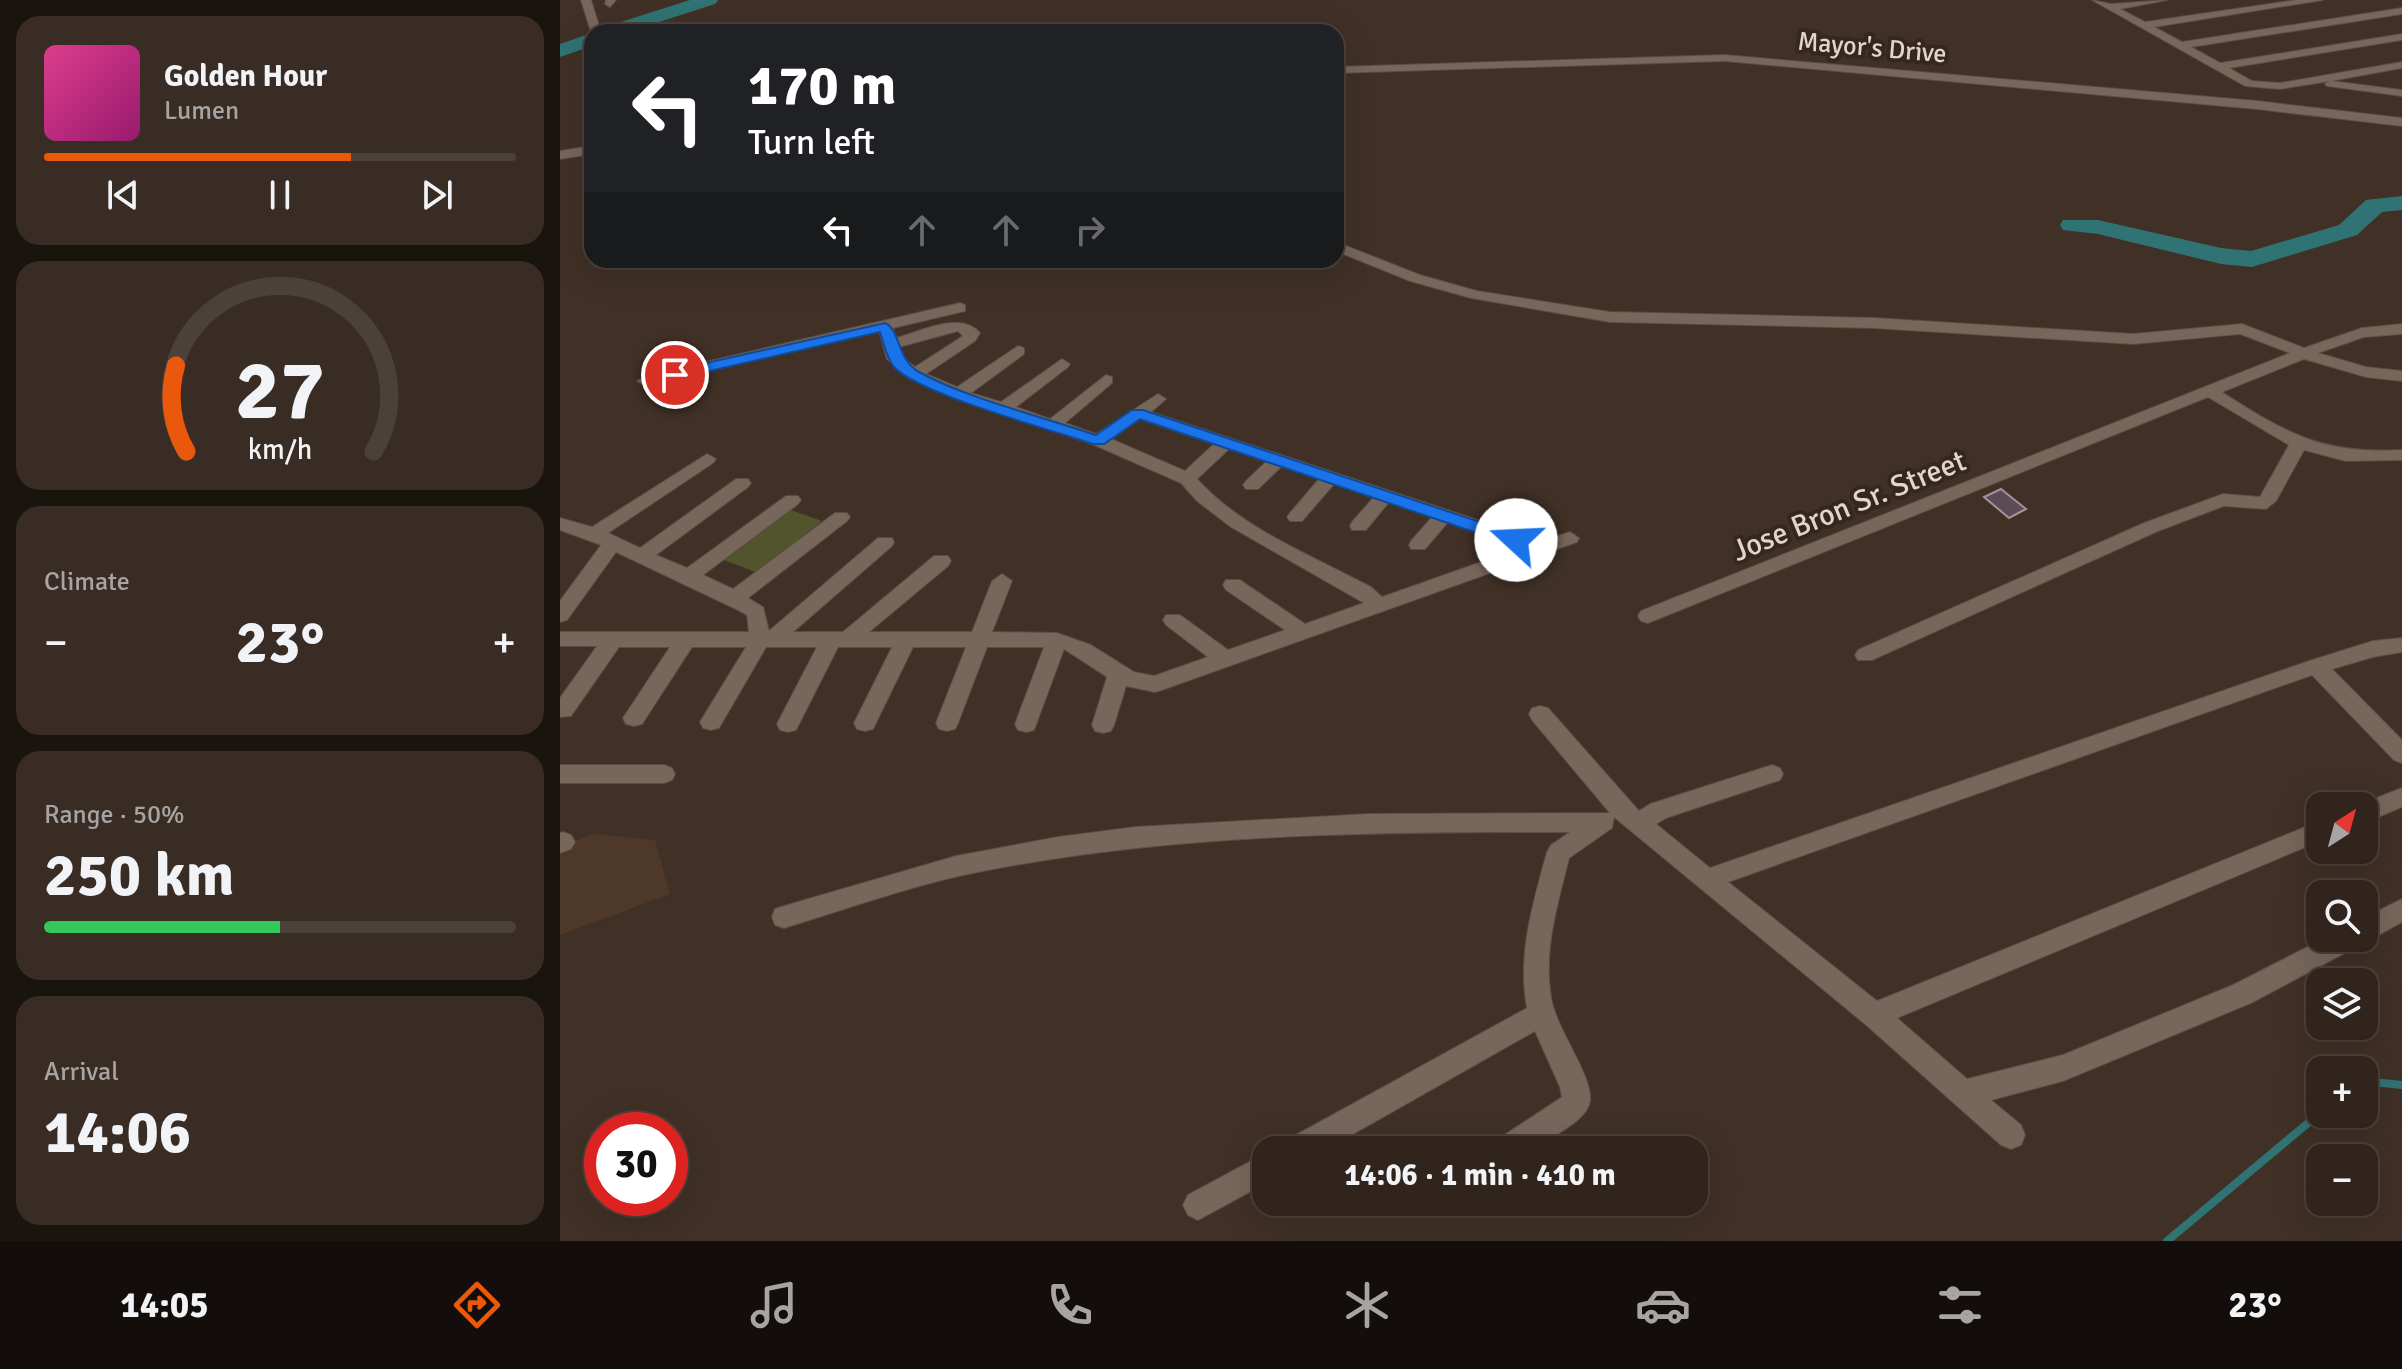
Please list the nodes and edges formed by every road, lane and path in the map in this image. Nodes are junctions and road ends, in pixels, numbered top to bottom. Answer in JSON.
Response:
{"nodes":[{"id":1,"x":2097,"y":0,"type":"edge"},
{"id":2,"x":2162,"y":0,"type":"edge"},
{"id":3,"x":2318,"y":0,"type":"edge"},
{"id":4,"x":586,"y":3,"type":"edge"},
{"id":5,"x":2110,"y":7,"type":"junction"},
{"id":6,"x":2402,"y":11,"type":"edge"},
{"id":7,"x":593,"y":24,"type":"edge"},
{"id":8,"x":2143,"y":26,"type":"junction"},
{"id":9,"x":2402,"y":37,"type":"edge"},
{"id":10,"x":2179,"y":46,"type":"junction"},
{"id":11,"x":2402,"y":65,"type":"edge"},
{"id":12,"x":2217,"y":67,"type":"junction"},
{"id":13,"x":1344,"y":70,"type":"edge"},
{"id":14,"x":2307,"y":81,"type":"junction"},
{"id":15,"x":2402,"y":93,"type":"edge"},
{"id":16,"x":2402,"y":122,"type":"edge"},
{"id":17,"x":584,"y":151,"type":"edge"},
{"id":18,"x":560,"y":155,"type":"edge"},
{"id":19,"x":1344,"y":249,"type":"edge"},
{"id":20,"x":960,"y":308,"type":"dead end"},
{"id":21,"x":2402,"y":329,"type":"edge"},
{"id":22,"x":888,"y":336,"type":"junction"},
{"id":23,"x":1018,"y":351,"type":"dead end"},
{"id":24,"x":2301,"y":354,"type":"junction"},
{"id":25,"x":1062,"y":364,"type":"dead end"},
{"id":26,"x":914,"y":375,"type":"junction"},
{"id":27,"x":2402,"y":376,"type":"edge"},
{"id":28,"x":1106,"y":380,"type":"dead end"},
{"id":29,"x":645,"y":381,"type":"dead end"},
{"id":30,"x":2211,"y":392,"type":"junction"},
{"id":31,"x":959,"y":394,"type":"junction"},
{"id":32,"x":1158,"y":399,"type":"dead end"},
{"id":33,"x":1003,"y":409,"type":"junction"},
{"id":34,"x":1138,"y":413,"type":"junction"},
{"id":35,"x":1053,"y":425,"type":"junction"},
{"id":36,"x":1098,"y":440,"type":"junction"},
{"id":37,"x":1225,"y":443,"type":"junction"},
{"id":38,"x":2298,"y":445,"type":"junction"},
{"id":39,"x":2400,"y":457,"type":"edge"},
{"id":40,"x":707,"y":459,"type":"dead end"},
{"id":41,"x":1279,"y":460,"type":"junction"},
{"id":42,"x":1330,"y":477,"type":"junction"},
{"id":43,"x":1187,"y":479,"type":"junction"},
{"id":44,"x":742,"y":483,"type":"dead end"},
{"id":45,"x":1252,"y":485,"type":"dead end"},
{"id":46,"x":1386,"y":494,"type":"junction"},
{"id":47,"x":792,"y":500,"type":"dead end"},
{"id":48,"x":1445,"y":514,"type":"junction"},
{"id":49,"x":841,"y":517,"type":"dead end"},
{"id":50,"x":1296,"y":517,"type":"dead end"},
{"id":51,"x":560,"y":524,"type":"edge"},
{"id":52,"x":1359,"y":526,"type":"dead end"},
{"id":53,"x":593,"y":535,"type":"junction"},
{"id":54,"x":1570,"y":538,"type":"dead end"},
{"id":55,"x":885,"y":542,"type":"dead end"},
{"id":56,"x":613,"y":543,"type":"junction"},
{"id":57,"x":1418,"y":545,"type":"dead end"},
{"id":58,"x":1540,"y":548,"type":"junction"},
{"id":59,"x":641,"y":556,"type":"junction"},
{"id":60,"x":941,"y":561,"type":"dead end"},
{"id":61,"x":688,"y":577,"type":"junction"},
{"id":62,"x":1002,"y":581,"type":"dead end"},
{"id":63,"x":1233,"y":585,"type":"dead end"},
{"id":64,"x":735,"y":598,"type":"junction"},
{"id":65,"x":1379,"y":605,"type":"junction"},
{"id":66,"x":560,"y":615,"type":"edge"},
{"id":67,"x":1648,"y":616,"type":"dead end"},
{"id":68,"x":1173,"y":620,"type":"dead end"},
{"id":69,"x":1302,"y":632,"type":"junction"},
{"id":70,"x":560,"y":639,"type":"edge"},
{"id":71,"x":613,"y":639,"type":"junction"},
{"id":72,"x":686,"y":639,"type":"junction"},
{"id":73,"x":766,"y":640,"type":"junction"},
{"id":74,"x":839,"y":640,"type":"junction"},
{"id":75,"x":906,"y":640,"type":"junction"},
{"id":76,"x":979,"y":640,"type":"junction"},
{"id":77,"x":1057,"y":640,"type":"junction"},
{"id":78,"x":2402,"y":645,"type":"edge"},
{"id":79,"x":1865,"y":655,"type":"dead end"},
{"id":80,"x":1225,"y":659,"type":"junction"},
{"id":81,"x":2316,"y":666,"type":"junction"},
{"id":82,"x":1118,"y":676,"type":"junction"},
{"id":83,"x":563,"y":710,"type":"dead end"},
{"id":84,"x":1540,"y":714,"type":"dead end"},
{"id":85,"x":634,"y":718,"type":"dead end"},
{"id":86,"x":711,"y":722,"type":"dead end"},
{"id":87,"x":865,"y":723,"type":"dead end"},
{"id":88,"x":947,"y":723,"type":"dead end"},
{"id":89,"x":788,"y":724,"type":"dead end"},
{"id":90,"x":1026,"y":724,"type":"dead end"},
{"id":91,"x":1103,"y":725,"type":"dead end"},
{"id":92,"x":2402,"y":754,"type":"edge"},
{"id":93,"x":560,"y":774,"type":"edge"},
{"id":94,"x":664,"y":774,"type":"dead end"},
{"id":95,"x":1772,"y":774,"type":"dead end"},
{"id":96,"x":2402,"y":797,"type":"edge"},
{"id":97,"x":2378,"y":807,"type":"edge"},
{"id":98,"x":1620,"y":818,"type":"junction"},
{"id":99,"x":2306,"y":837,"type":"edge"},
{"id":100,"x":1705,"y":880,"type":"junction"},
{"id":101,"x":2402,"y":910,"type":"edge"},
{"id":102,"x":784,"y":917,"type":"dead end"},
{"id":103,"x":2378,"y":923,"type":"edge"},
{"id":104,"x":2322,"y":952,"type":"edge"},
{"id":105,"x":1541,"y":1014,"type":"junction"},
{"id":106,"x":1874,"y":1015,"type":"junction"},
{"id":107,"x":1964,"y":1093,"type":"junction"},
{"id":108,"x":2011,"y":1135,"type":"dead end"},
{"id":109,"x":1322,"y":1136,"type":"edge"},
{"id":110,"x":1529,"y":1136,"type":"edge"},
{"id":111,"x":1252,"y":1175,"type":"edge"},
{"id":112,"x":1198,"y":1205,"type":"dead end"}],
"edges":[{"from":1,"to":5,"type":"street"},
{"from":2,"to":5,"type":"street"},
{"from":3,"to":8,"type":"street"},
{"from":4,"to":7,"type":"street"},
{"from":5,"to":8,"type":"street"},
{"from":6,"to":10,"type":"street"},
{"from":8,"to":10,"type":"street"},
{"from":9,"to":12,"type":"street"},
{"from":10,"to":12,"type":"street"},
{"from":11,"to":14,"type":"street"},
{"from":12,"to":14,"type":"street"},
{"from":13,"to":16,"type":"street","name":"Mayor's Drive"},
{"from":14,"to":15,"type":"street"},
{"from":17,"to":18,"type":"street"},
{"from":19,"to":24,"type":"street"},
{"from":20,"to":22,"type":"street"},
{"from":21,"to":24,"type":"street","name":"Jose Bron Sr. Street"},
{"from":22,"to":26,"type":"street"},
{"from":22,"to":26,"type":"street"},
{"from":22,"to":29,"type":"street"},
{"from":23,"to":31,"type":"street"},
{"from":24,"to":27,"type":"street"},
{"from":24,"to":30,"type":"street","name":"Jose Bron Sr. Street"},
{"from":25,"to":33,"type":"street"},
{"from":26,"to":31,"type":"street"},
{"from":28,"to":35,"type":"street"},
{"from":30,"to":38,"type":"street"},
{"from":30,"to":67,"type":"street","name":"Jose Bron Sr. Street"},
{"from":31,"to":33,"type":"street"},
{"from":32,"to":34,"type":"street"},
{"from":33,"to":35,"type":"street"},
{"from":34,"to":36,"type":"street"},
{"from":34,"to":37,"type":"street"},
{"from":35,"to":36,"type":"street"},
{"from":36,"to":43,"type":"street"},
{"from":37,"to":41,"type":"street"},
{"from":37,"to":43,"type":"street"},
{"from":38,"to":39,"type":"street"},
{"from":38,"to":79,"type":"street"},
{"from":40,"to":53,"type":"street"},
{"from":41,"to":42,"type":"street"},
{"from":41,"to":45,"type":"street"},
{"from":42,"to":46,"type":"street"},
{"from":42,"to":50,"type":"street"},
{"from":43,"to":65,"type":"street"},
{"from":44,"to":59,"type":"street"},
{"from":46,"to":48,"type":"street"},
{"from":46,"to":52,"type":"street"},
{"from":47,"to":61,"type":"street"},
{"from":48,"to":57,"type":"street"},
{"from":48,"to":58,"type":"street"},
{"from":49,"to":64,"type":"street"},
{"from":51,"to":53,"type":"street"},
{"from":53,"to":56,"type":"street"},
{"from":54,"to":58,"type":"street"},
{"from":55,"to":73,"type":"street"},
{"from":56,"to":59,"type":"street"},
{"from":56,"to":66,"type":"street"},
{"from":58,"to":65,"type":"street"},
{"from":59,"to":61,"type":"street"},
{"from":60,"to":74,"type":"street"},
{"from":61,"to":64,"type":"street"},
{"from":62,"to":76,"type":"street"},
{"from":63,"to":69,"type":"street"},
{"from":64,"to":73,"type":"street"},
{"from":65,"to":69,"type":"street"},
{"from":68,"to":80,"type":"street"},
{"from":69,"to":80,"type":"street"},
{"from":70,"to":71,"type":"street"},
{"from":71,"to":72,"type":"street"},
{"from":71,"to":83,"type":"street"},
{"from":72,"to":73,"type":"street"},
{"from":72,"to":85,"type":"street"},
{"from":73,"to":74,"type":"street"},
{"from":73,"to":86,"type":"street"},
{"from":74,"to":75,"type":"street"},
{"from":74,"to":89,"type":"street"},
{"from":75,"to":76,"type":"street"},
{"from":75,"to":87,"type":"street"},
{"from":76,"to":77,"type":"street"},
{"from":76,"to":88,"type":"street"},
{"from":77,"to":82,"type":"street"},
{"from":77,"to":90,"type":"street"},
{"from":78,"to":81,"type":"street"},
{"from":80,"to":82,"type":"street"},
{"from":81,"to":92,"type":"street"},
{"from":81,"to":100,"type":"street"},
{"from":82,"to":91,"type":"street"},
{"from":84,"to":98,"type":"street"},
{"from":93,"to":94,"type":"street"},
{"from":95,"to":98,"type":"street"},
{"from":96,"to":97,"type":"street"},
{"from":98,"to":100,"type":"street"},
{"from":98,"to":102,"type":"street"},
{"from":98,"to":105,"type":"street"},
{"from":99,"to":106,"type":"street"},
{"from":100,"to":106,"type":"street"},
{"from":101,"to":103,"type":"street"},
{"from":104,"to":107,"type":"street"},
{"from":105,"to":109,"type":"street"},
{"from":105,"to":110,"type":"street"},
{"from":106,"to":107,"type":"street"},
{"from":107,"to":108,"type":"street"},
{"from":111,"to":112,"type":"street"}]}
